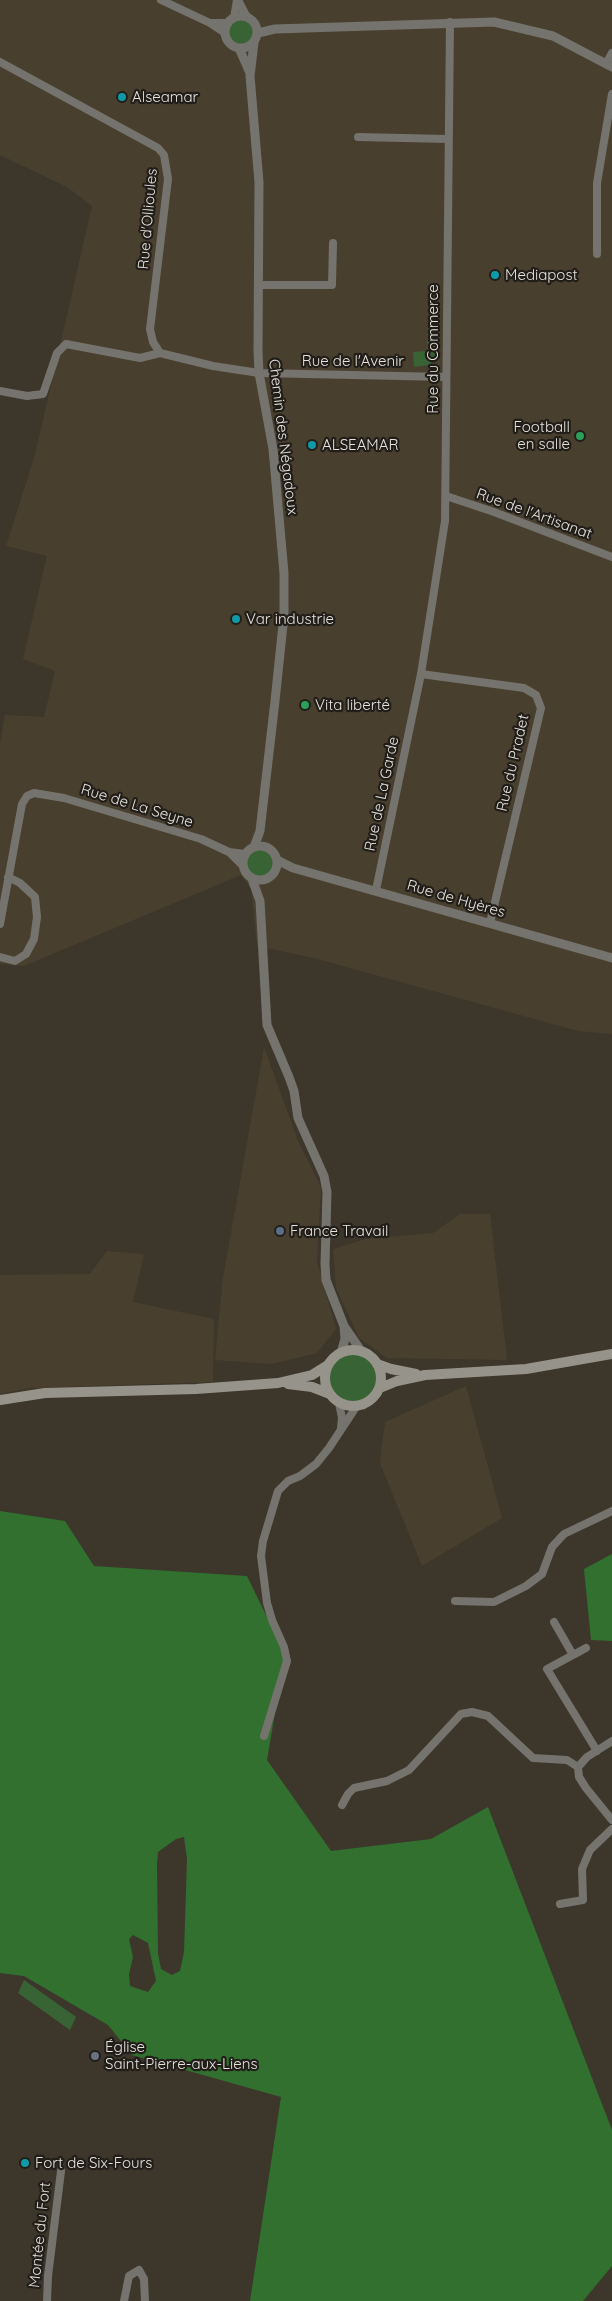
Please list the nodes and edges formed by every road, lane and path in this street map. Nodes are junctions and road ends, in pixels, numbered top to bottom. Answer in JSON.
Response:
{"nodes":[{"id":1,"x":161,"y":0,"type":"edge"},
{"id":2,"x":238,"y":0,"type":"edge"},
{"id":3,"x":247,"y":17,"type":"junction"},
{"id":4,"x":231,"y":20,"type":"junction"},
{"id":5,"x":450,"y":22,"type":"junction"},
{"id":6,"x":210,"y":23,"type":"junction"},
{"id":7,"x":257,"y":29,"type":"junction"},
{"id":8,"x":225,"y":33,"type":"junction"},
{"id":9,"x":254,"y":43,"type":"junction"},
{"id":10,"x":239,"y":48,"type":"junction"},
{"id":11,"x":612,"y":53,"type":"edge"},
{"id":12,"x":0,"y":62,"type":"edge"},
{"id":13,"x":609,"y":66,"type":"edge"},
{"id":14,"x":250,"y":76,"type":"junction"},
{"id":15,"x":612,"y":94,"type":"edge"},
{"id":16,"x":358,"y":137,"type":"dead end"},
{"id":17,"x":448,"y":139,"type":"junction"},
{"id":18,"x":332,"y":243,"type":"dead end"},
{"id":19,"x":597,"y":254,"type":"dead end"},
{"id":20,"x":259,"y":285,"type":"junction"},
{"id":21,"x":160,"y":353,"type":"junction"},
{"id":22,"x":259,"y":372,"type":"junction"},
{"id":23,"x":446,"y":378,"type":"junction"},
{"id":24,"x":0,"y":391,"type":"edge"},
{"id":25,"x":446,"y":496,"type":"junction"},
{"id":26,"x":612,"y":557,"type":"edge"},
{"id":27,"x":421,"y":674,"type":"junction"},
{"id":28,"x":260,"y":831,"type":"junction"},
{"id":29,"x":265,"y":846,"type":"junction"},
{"id":30,"x":254,"y":847,"type":"junction"},
{"id":31,"x":229,"y":852,"type":"junction"},
{"id":32,"x":245,"y":854,"type":"junction"},
{"id":33,"x":277,"y":860,"type":"junction"},
{"id":34,"x":242,"y":865,"type":"junction"},
{"id":35,"x":293,"y":868,"type":"junction"},
{"id":36,"x":276,"y":871,"type":"junction"},
{"id":37,"x":8,"y":878,"type":"junction"},
{"id":38,"x":252,"y":879,"type":"junction"},
{"id":39,"x":266,"y":880,"type":"junction"},
{"id":40,"x":376,"y":890,"type":"junction"},
{"id":41,"x":260,"y":901,"type":"junction"},
{"id":42,"x":490,"y":923,"type":"junction"},
{"id":43,"x":0,"y":924,"type":"edge"},
{"id":44,"x":0,"y":957,"type":"edge"},
{"id":45,"x":612,"y":958,"type":"edge"},
{"id":46,"x":344,"y":1326,"type":"junction"},
{"id":47,"x":362,"y":1352,"type":"junction"},
{"id":48,"x":341,"y":1353,"type":"junction"},
{"id":49,"x":612,"y":1354,"type":"edge"},
{"id":50,"x":377,"y":1364,"type":"junction"},
{"id":51,"x":328,"y":1365,"type":"junction"},
{"id":52,"x":425,"y":1375,"type":"junction"},
{"id":53,"x":278,"y":1383,"type":"junction"},
{"id":54,"x":380,"y":1388,"type":"junction"},
{"id":55,"x":330,"y":1394,"type":"junction"},
{"id":56,"x":0,"y":1400,"type":"edge"},
{"id":57,"x":339,"y":1403,"type":"junction"},
{"id":58,"x":356,"y":1407,"type":"junction"},
{"id":59,"x":340,"y":1429,"type":"junction"},
{"id":60,"x":612,"y":1511,"type":"edge"},
{"id":61,"x":455,"y":1601,"type":"dead end"},
{"id":62,"x":554,"y":1622,"type":"dead end"},
{"id":63,"x":586,"y":1648,"type":"dead end"},
{"id":64,"x":573,"y":1655,"type":"junction"},
{"id":65,"x":264,"y":1736,"type":"dead end"},
{"id":66,"x":612,"y":1741,"type":"edge"},
{"id":67,"x":597,"y":1751,"type":"junction"},
{"id":68,"x":578,"y":1767,"type":"junction"},
{"id":69,"x":342,"y":1805,"type":"dead end"},
{"id":70,"x":612,"y":1820,"type":"edge"},
{"id":71,"x":612,"y":1829,"type":"edge"},
{"id":72,"x":560,"y":1904,"type":"dead end"},
{"id":73,"x":61,"y":2171,"type":"dead end"},
{"id":74,"x":47,"y":2301,"type":"edge"},
{"id":75,"x":124,"y":2301,"type":"edge"},
{"id":76,"x":145,"y":2301,"type":"edge"}],
"edges":[{"from":1,"to":6,"type":"street"},
{"from":2,"to":3,"type":"street"},
{"from":2,"to":4,"type":"street"},
{"from":3,"to":4,"type":"street"},
{"from":3,"to":7,"type":"street"},
{"from":4,"to":6,"type":"street"},
{"from":4,"to":8,"type":"street"},
{"from":5,"to":7,"type":"street"},
{"from":5,"to":13,"type":"street"},
{"from":5,"to":17,"type":"street","name":"Rue du Commerce"},
{"from":6,"to":8,"type":"street"},
{"from":7,"to":9,"type":"street"},
{"from":8,"to":10,"type":"street"},
{"from":9,"to":10,"type":"street"},
{"from":9,"to":14,"type":"street","name":"Chemin des Négadoux"},
{"from":10,"to":14,"type":"street","name":"Chemin des Négadoux"},
{"from":11,"to":13,"type":"street"},
{"from":12,"to":21,"type":"street","name":"Rue d'Ollioules"},
{"from":14,"to":20,"type":"street","name":"Chemin des Négadoux"},
{"from":15,"to":19,"type":"street"},
{"from":16,"to":17,"type":"street"},
{"from":17,"to":23,"type":"street","name":"Rue du Commerce"},
{"from":18,"to":20,"type":"street"},
{"from":20,"to":22,"type":"street","name":"Chemin des Négadoux"},
{"from":21,"to":22,"type":"street","name":"Rue de l'Avenir"},
{"from":21,"to":24,"type":"street"},
{"from":22,"to":23,"type":"street","name":"Rue de l'Avenir"},
{"from":22,"to":28,"type":"street","name":"Chemin des Négadoux"},
{"from":23,"to":25,"type":"street","name":"Rue du Commerce"},
{"from":25,"to":26,"type":"street","name":"Rue de l'Artisanat"},
{"from":25,"to":27,"type":"street","name":"Rue du Commerce"},
{"from":27,"to":40,"type":"street","name":"Rue de La Garde"},
{"from":27,"to":42,"type":"street","name":"Rue du Pradet"},
{"from":28,"to":29,"type":"street","name":"Chemin des Négadoux"},
{"from":28,"to":30,"type":"street","name":"Chemin des Négadoux"},
{"from":29,"to":30,"type":"street"},
{"from":29,"to":33,"type":"street"},
{"from":30,"to":32,"type":"street"},
{"from":31,"to":32,"type":"street"},
{"from":31,"to":34,"type":"street"},
{"from":31,"to":37,"type":"street","name":"Rue de La Seyne"},
{"from":32,"to":34,"type":"street"},
{"from":33,"to":35,"type":"street","name":"Rue de Hyères"},
{"from":33,"to":36,"type":"street"},
{"from":34,"to":38,"type":"street"},
{"from":35,"to":36,"type":"street","name":"Rue de Hyères"},
{"from":35,"to":40,"type":"street","name":"Rue de Hyères"},
{"from":36,"to":39,"type":"street"},
{"from":37,"to":43,"type":"street"},
{"from":37,"to":44,"type":"street"},
{"from":38,"to":39,"type":"street"},
{"from":38,"to":41,"type":"street"},
{"from":39,"to":41,"type":"street"},
{"from":40,"to":42,"type":"street","name":"Rue de Hyères"},
{"from":41,"to":46,"type":"street"},
{"from":42,"to":45,"type":"street","name":"Rue de Hyères"},
{"from":46,"to":47,"type":"street"},
{"from":46,"to":48,"type":"street"},
{"from":47,"to":48,"type":"main road"},
{"from":47,"to":50,"type":"main road"},
{"from":48,"to":51,"type":"main road"},
{"from":49,"to":52,"type":"main road"},
{"from":50,"to":52,"type":"main road"},
{"from":50,"to":54,"type":"main road"},
{"from":51,"to":53,"type":"main road"},
{"from":51,"to":55,"type":"main road"},
{"from":52,"to":54,"type":"main road"},
{"from":53,"to":55,"type":"main road"},
{"from":53,"to":56,"type":"main road"},
{"from":54,"to":58,"type":"main road"},
{"from":55,"to":57,"type":"main road"},
{"from":57,"to":58,"type":"main road"},
{"from":57,"to":59,"type":"street"},
{"from":58,"to":59,"type":"street"},
{"from":59,"to":65,"type":"street"},
{"from":60,"to":61,"type":"street"},
{"from":62,"to":64,"type":"street"},
{"from":63,"to":64,"type":"street"},
{"from":64,"to":67,"type":"street"},
{"from":66,"to":67,"type":"street"},
{"from":67,"to":68,"type":"street"},
{"from":68,"to":69,"type":"street"},
{"from":68,"to":70,"type":"street"},
{"from":71,"to":72,"type":"street"},
{"from":73,"to":74,"type":"street","name":"Montée du Fort"},
{"from":75,"to":76,"type":"street"}]}
